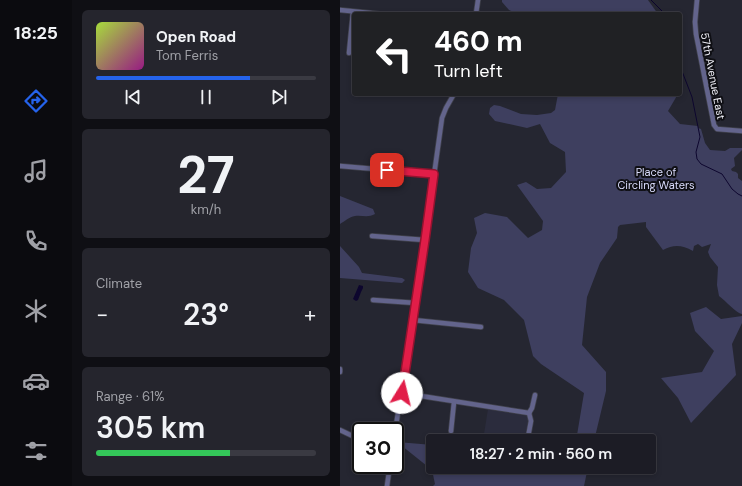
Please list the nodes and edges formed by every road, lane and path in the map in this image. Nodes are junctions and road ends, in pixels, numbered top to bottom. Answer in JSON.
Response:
{"nodes":[{"id":1,"x":478,"y":0,"type":"edge"},
{"id":2,"x":697,"y":0,"type":"edge"},
{"id":3,"x":340,"y":10,"type":"edge"},
{"id":4,"x":353,"y":12,"type":"edge"},
{"id":5,"x":476,"y":12,"type":"edge"},
{"id":6,"x":352,"y":20,"type":"edge"},
{"id":7,"x":348,"y":53,"type":"dead end"},
{"id":8,"x":453,"y":96,"type":"edge"},
{"id":9,"x":742,"y":131,"type":"edge"},
{"id":10,"x":340,"y":166,"type":"edge"},
{"id":11,"x":434,"y":174,"type":"junction"},
{"id":12,"x":372,"y":236,"type":"dead end"},
{"id":13,"x":425,"y":240,"type":"junction"},
{"id":14,"x":373,"y":300,"type":"dead end"},
{"id":15,"x":416,"y":303,"type":"junction"},
{"id":16,"x":413,"y":320,"type":"junction"},
{"id":17,"x":481,"y":327,"type":"dead end"},
{"id":18,"x":402,"y":393,"type":"junction"},
{"id":19,"x":535,"y":395,"type":"dead end"},
{"id":20,"x":454,"y":402,"type":"junction"},
{"id":21,"x":529,"y":413,"type":"junction"},
{"id":22,"x":397,"y":422,"type":"edge"},
{"id":23,"x":340,"y":430,"type":"edge"},
{"id":24,"x":451,"y":431,"type":"dead end"},
{"id":25,"x":529,"y":434,"type":"edge"},
{"id":26,"x":352,"y":436,"type":"edge"},
{"id":27,"x":389,"y":474,"type":"edge"},
{"id":28,"x":387,"y":486,"type":"edge"}],
"edges":[{"from":1,"to":5,"type":"street"},
{"from":2,"to":9,"type":"street","name":"57th Avenue East"},
{"from":3,"to":4,"type":"street"},
{"from":6,"to":7,"type":"street"},
{"from":8,"to":11,"type":"street"},
{"from":10,"to":11,"type":"street"},
{"from":11,"to":13,"type":"street"},
{"from":12,"to":13,"type":"street"},
{"from":13,"to":15,"type":"street"},
{"from":14,"to":15,"type":"street"},
{"from":15,"to":16,"type":"street"},
{"from":16,"to":17,"type":"street"},
{"from":16,"to":18,"type":"street"},
{"from":18,"to":20,"type":"street"},
{"from":18,"to":22,"type":"street"},
{"from":19,"to":21,"type":"street"},
{"from":20,"to":21,"type":"street"},
{"from":20,"to":24,"type":"street"},
{"from":21,"to":25,"type":"street"},
{"from":23,"to":26,"type":"street"},
{"from":27,"to":28,"type":"street"}]}
